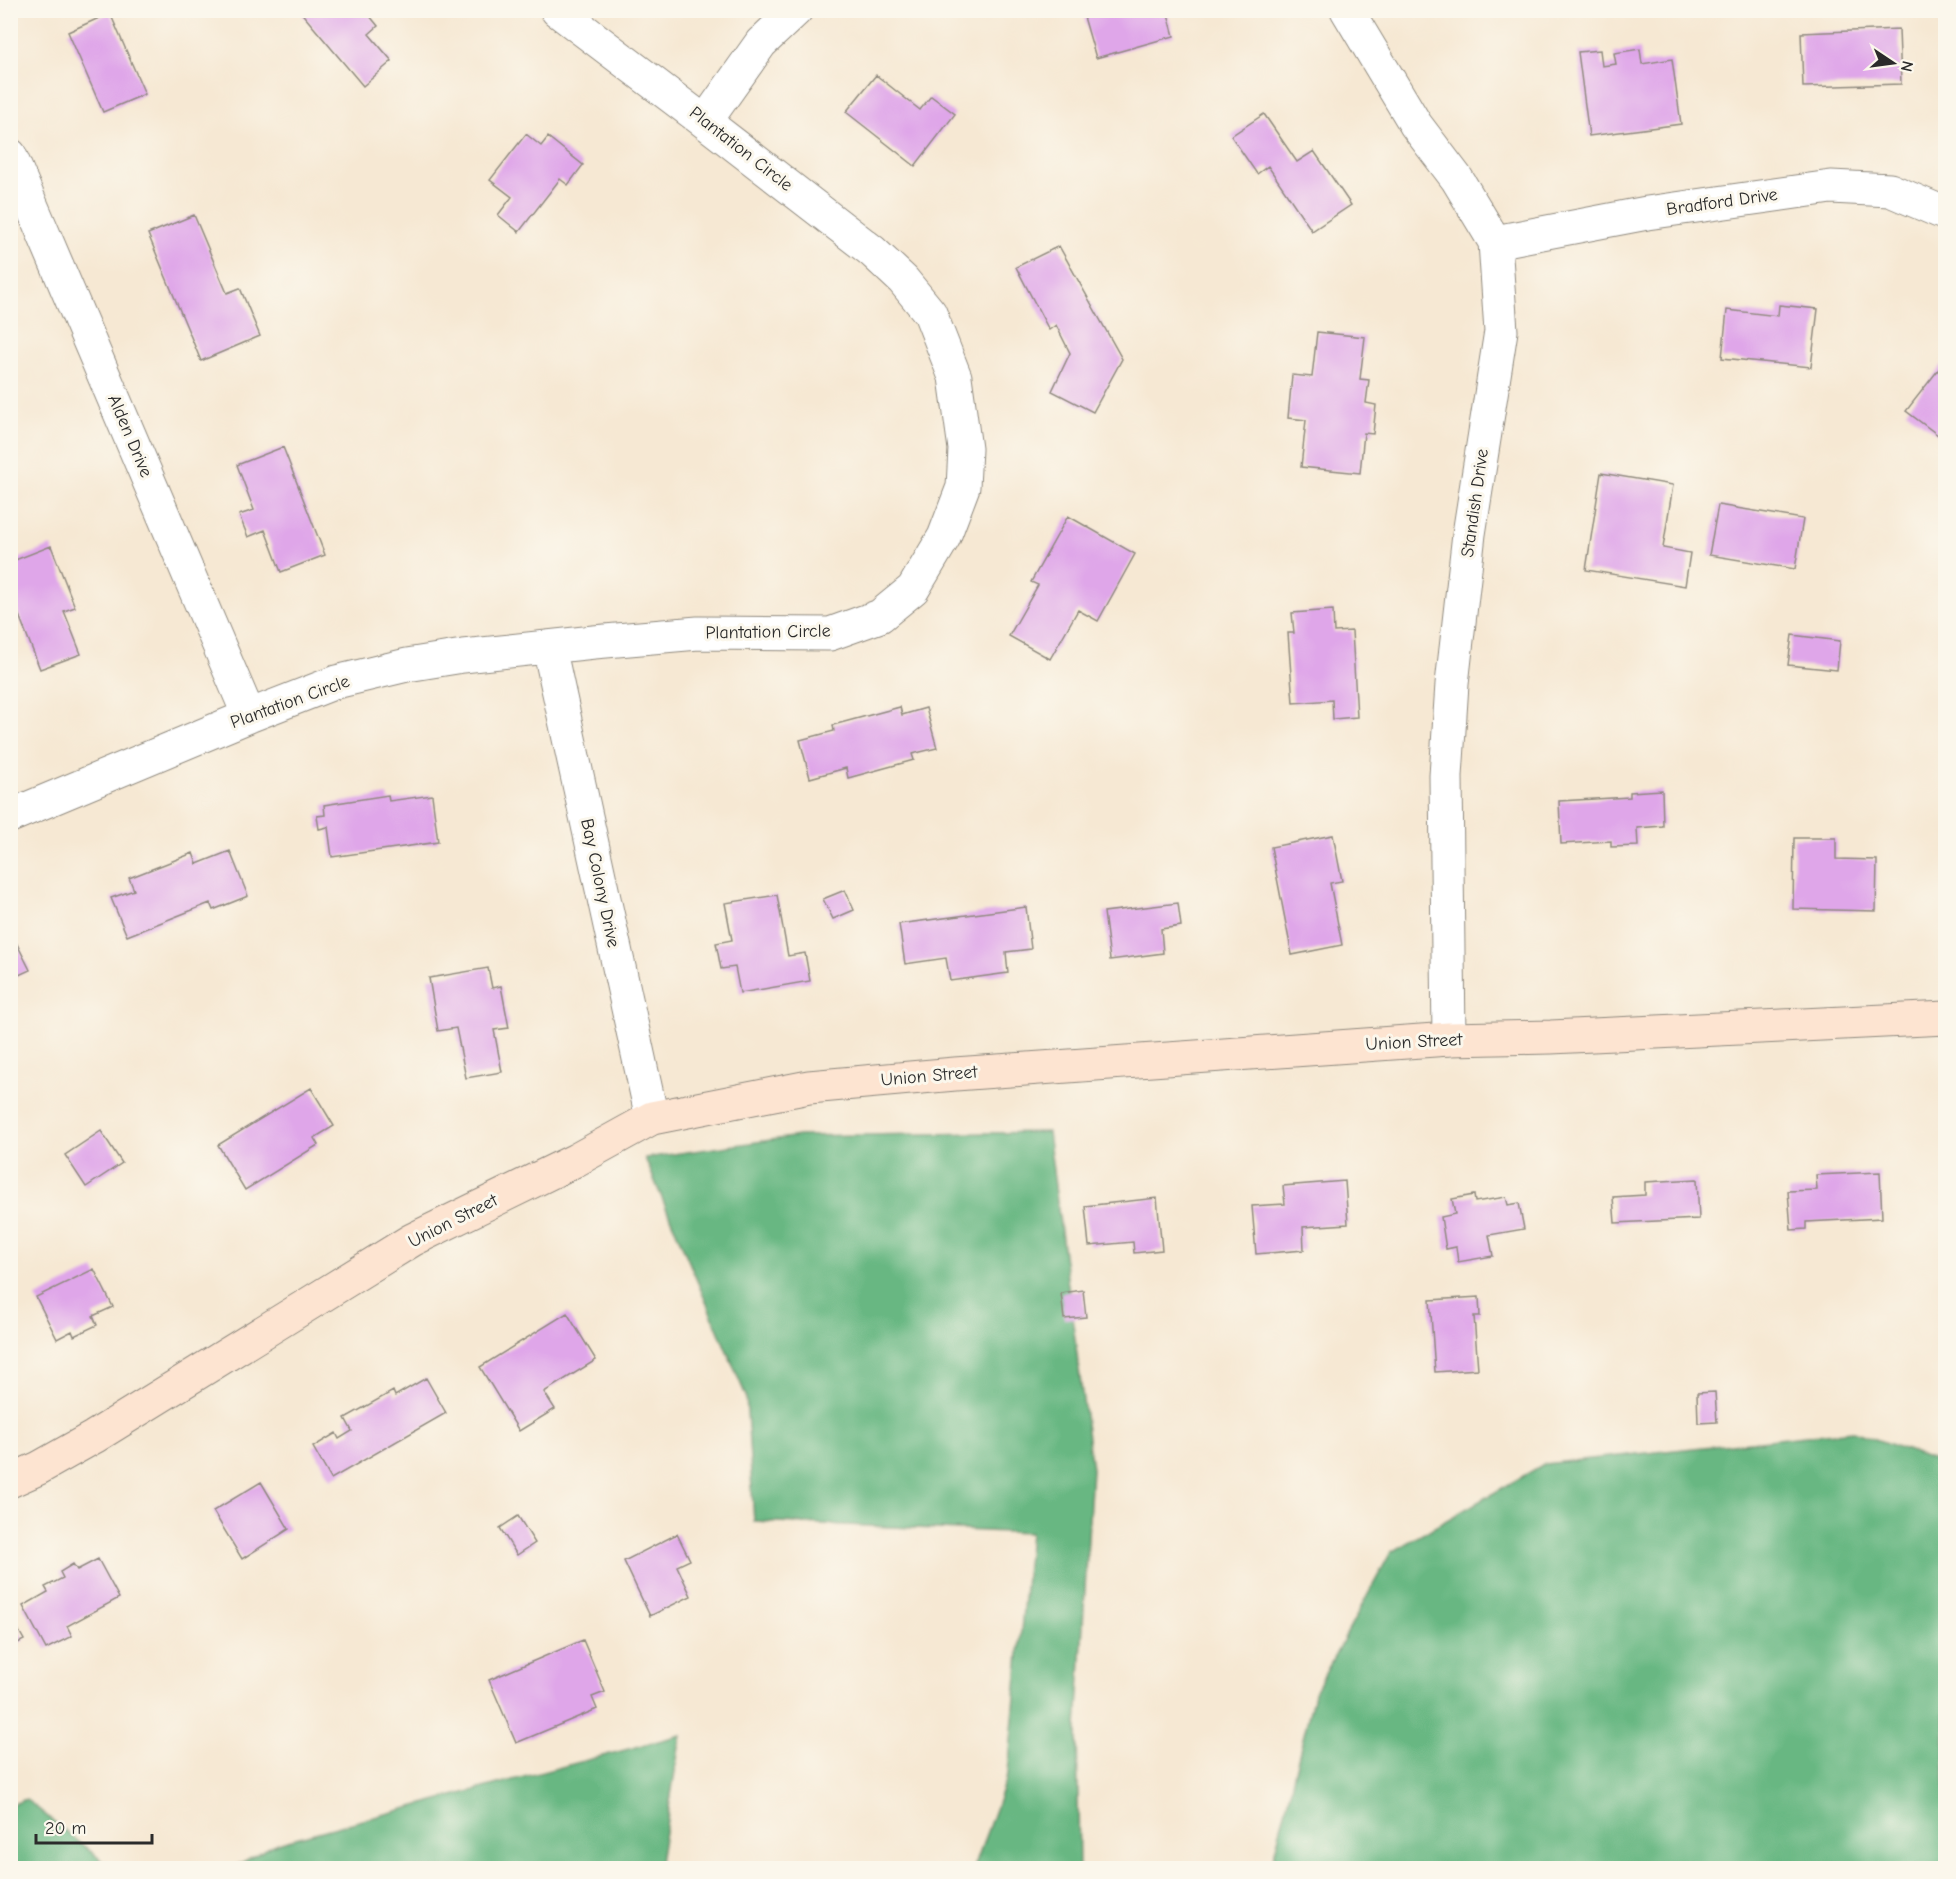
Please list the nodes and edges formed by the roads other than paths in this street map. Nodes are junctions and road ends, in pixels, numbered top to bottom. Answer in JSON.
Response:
{"nodes":[{"id":1,"x":557,"y":10,"type":"edge"},
{"id":2,"x":796,"y":10,"type":"edge"},
{"id":3,"x":1347,"y":10,"type":"edge"},
{"id":4,"x":705,"y":122,"type":"junction"},
{"id":5,"x":10,"y":155,"type":"edge"},
{"id":6,"x":1946,"y":214,"type":"edge"},
{"id":7,"x":1495,"y":242,"type":"junction"},
{"id":8,"x":549,"y":647,"type":"junction"},
{"id":9,"x":249,"y":716,"type":"junction"},
{"id":10,"x":10,"y":816,"type":"edge"},
{"id":11,"x":1946,"y":1018,"type":"edge"},
{"id":12,"x":1449,"y":1040,"type":"junction"},
{"id":13,"x":652,"y":1118,"type":"junction"},
{"id":14,"x":10,"y":1481,"type":"edge"}],
"edges":[{"from":1,"to":4,"type":"street","name":"Plantation Circle"},
{"from":2,"to":4,"type":"street"},
{"from":3,"to":7,"type":"street","name":"Standish Drive"},
{"from":4,"to":8,"type":"street","name":"Plantation Circle"},
{"from":5,"to":9,"type":"street","name":"Alden Drive"},
{"from":6,"to":7,"type":"street","name":"Bradford Drive"},
{"from":7,"to":12,"type":"street","name":"Standish Drive"},
{"from":8,"to":9,"type":"street","name":"Plantation Circle"},
{"from":8,"to":13,"type":"street","name":"Bay Colony Drive"},
{"from":9,"to":10,"type":"street","name":"Plantation Circle"},
{"from":11,"to":12,"type":"main road","name":"Union Street"},
{"from":12,"to":13,"type":"main road","name":"Union Street"},
{"from":13,"to":14,"type":"main road","name":"Union Street"}]}
